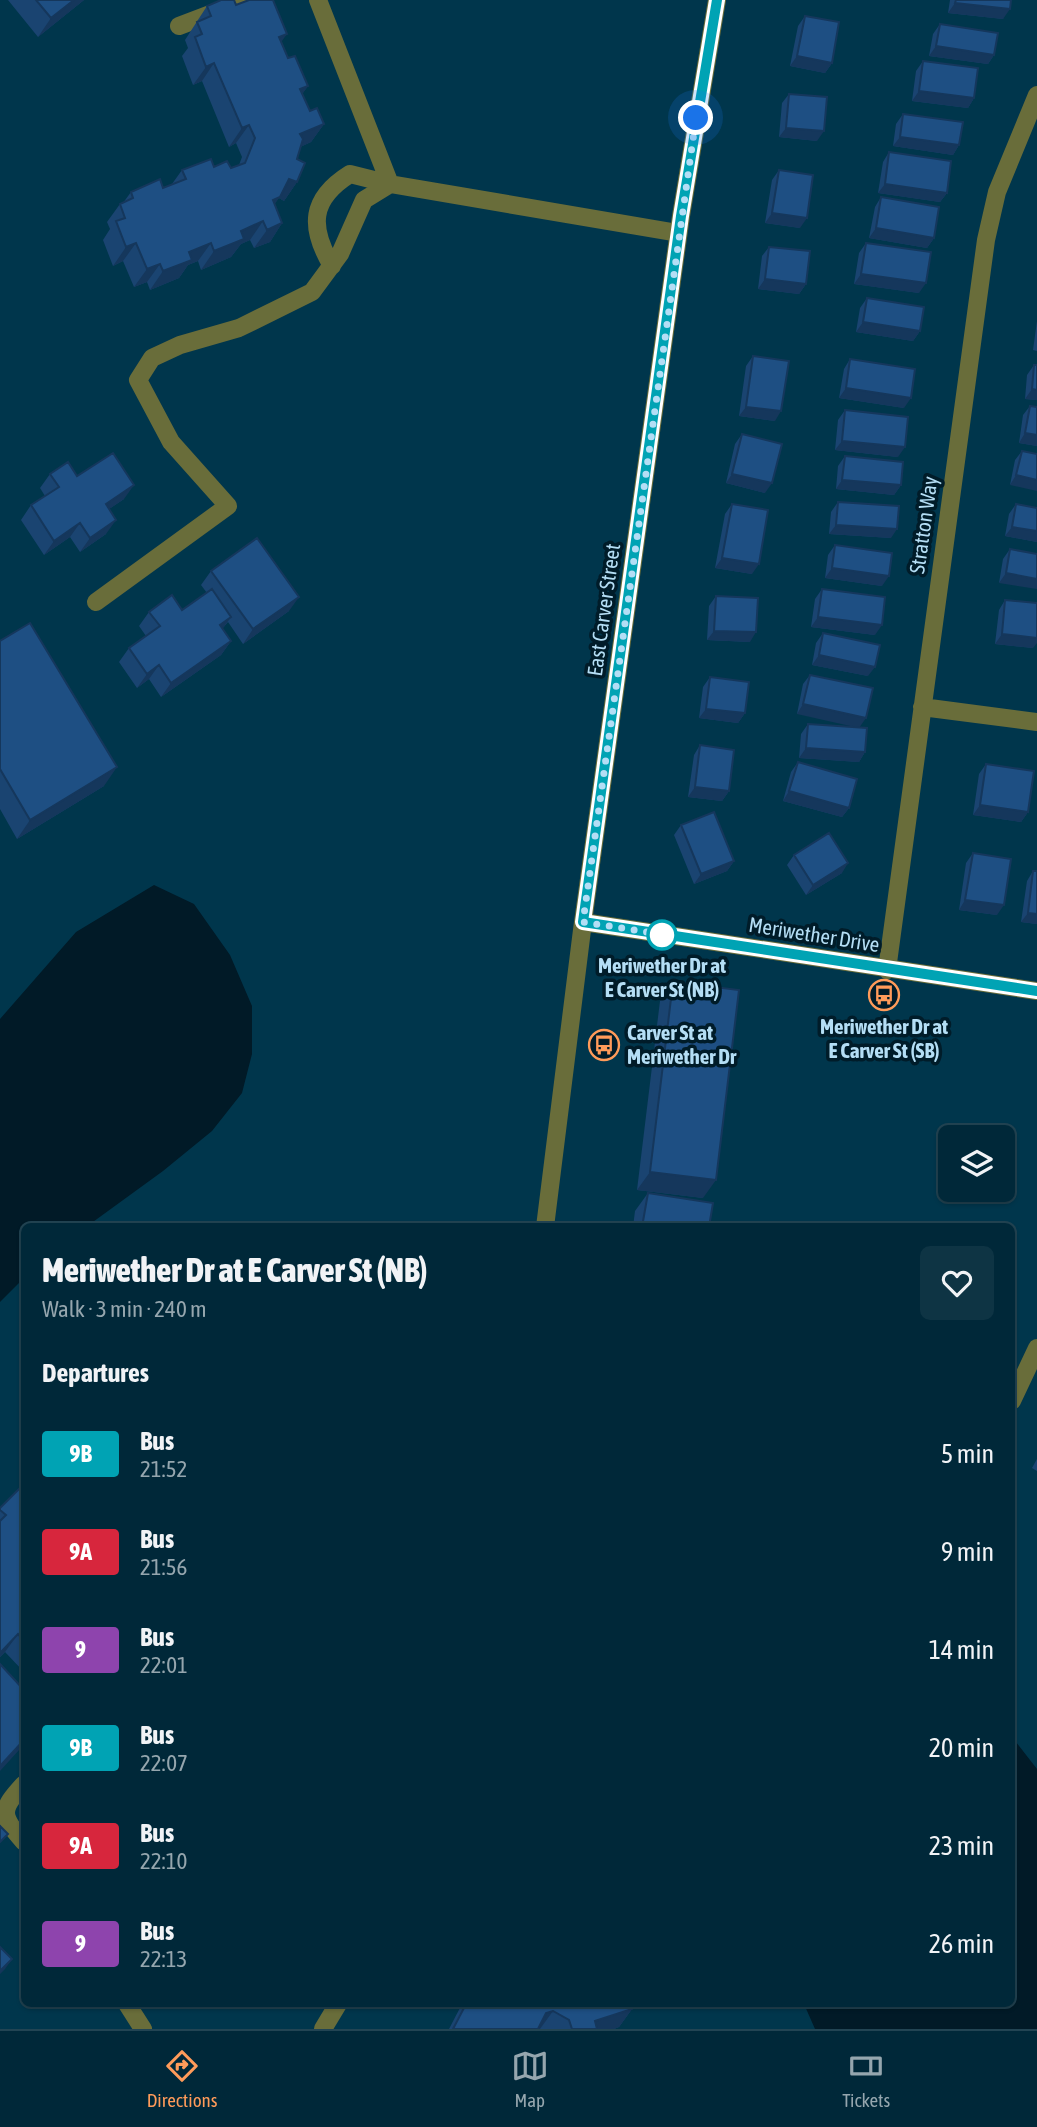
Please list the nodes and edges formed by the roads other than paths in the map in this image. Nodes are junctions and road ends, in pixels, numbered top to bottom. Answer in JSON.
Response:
{"nodes":[{"id":1,"x":247,"y":0,"type":"edge"},
{"id":2,"x":318,"y":0,"type":"edge"},
{"id":3,"x":717,"y":0,"type":"edge"},
{"id":4,"x":179,"y":26,"type":"dead end"},
{"id":5,"x":1037,"y":95,"type":"edge"},
{"id":6,"x":390,"y":184,"type":"junction"},
{"id":7,"x":678,"y":233,"type":"junction"},
{"id":8,"x":332,"y":266,"type":"junction"},
{"id":9,"x":96,"y":602,"type":"dead end"},
{"id":10,"x":922,"y":707,"type":"junction"},
{"id":11,"x":1037,"y":722,"type":"edge"},
{"id":12,"x":583,"y":922,"type":"junction"},
{"id":13,"x":887,"y":970,"type":"junction"},
{"id":14,"x":1037,"y":991,"type":"edge"},
{"id":15,"x":545,"y":1223,"type":"edge"},
{"id":16,"x":1037,"y":1348,"type":"edge"},
{"id":17,"x":1015,"y":1395,"type":"edge"},
{"id":18,"x":21,"y":1787,"type":"edge"},
{"id":19,"x":21,"y":1838,"type":"edge"},
{"id":20,"x":129,"y":2007,"type":"edge"},
{"id":21,"x":336,"y":2007,"type":"edge"},
{"id":22,"x":143,"y":2029,"type":"edge"},
{"id":23,"x":323,"y":2029,"type":"edge"}],
"edges":[{"from":1,"to":4,"type":"street"},
{"from":2,"to":6,"type":"street"},
{"from":3,"to":7,"type":"street","name":"East Carver Street"},
{"from":5,"to":10,"type":"street","name":"Stratton Way"},
{"from":6,"to":7,"type":"street"},
{"from":6,"to":8,"type":"street"},
{"from":6,"to":8,"type":"street"},
{"from":7,"to":12,"type":"street","name":"East Carver Street"},
{"from":8,"to":9,"type":"street"},
{"from":10,"to":11,"type":"street"},
{"from":10,"to":13,"type":"street","name":"Stratton Way"},
{"from":12,"to":13,"type":"street","name":"Meriwether Drive"},
{"from":12,"to":15,"type":"street","name":"East Carver Street"},
{"from":13,"to":14,"type":"street","name":"Meriwether Drive"},
{"from":16,"to":17,"type":"street"},
{"from":18,"to":19,"type":"street"},
{"from":20,"to":22,"type":"street"},
{"from":21,"to":23,"type":"street"}]}
